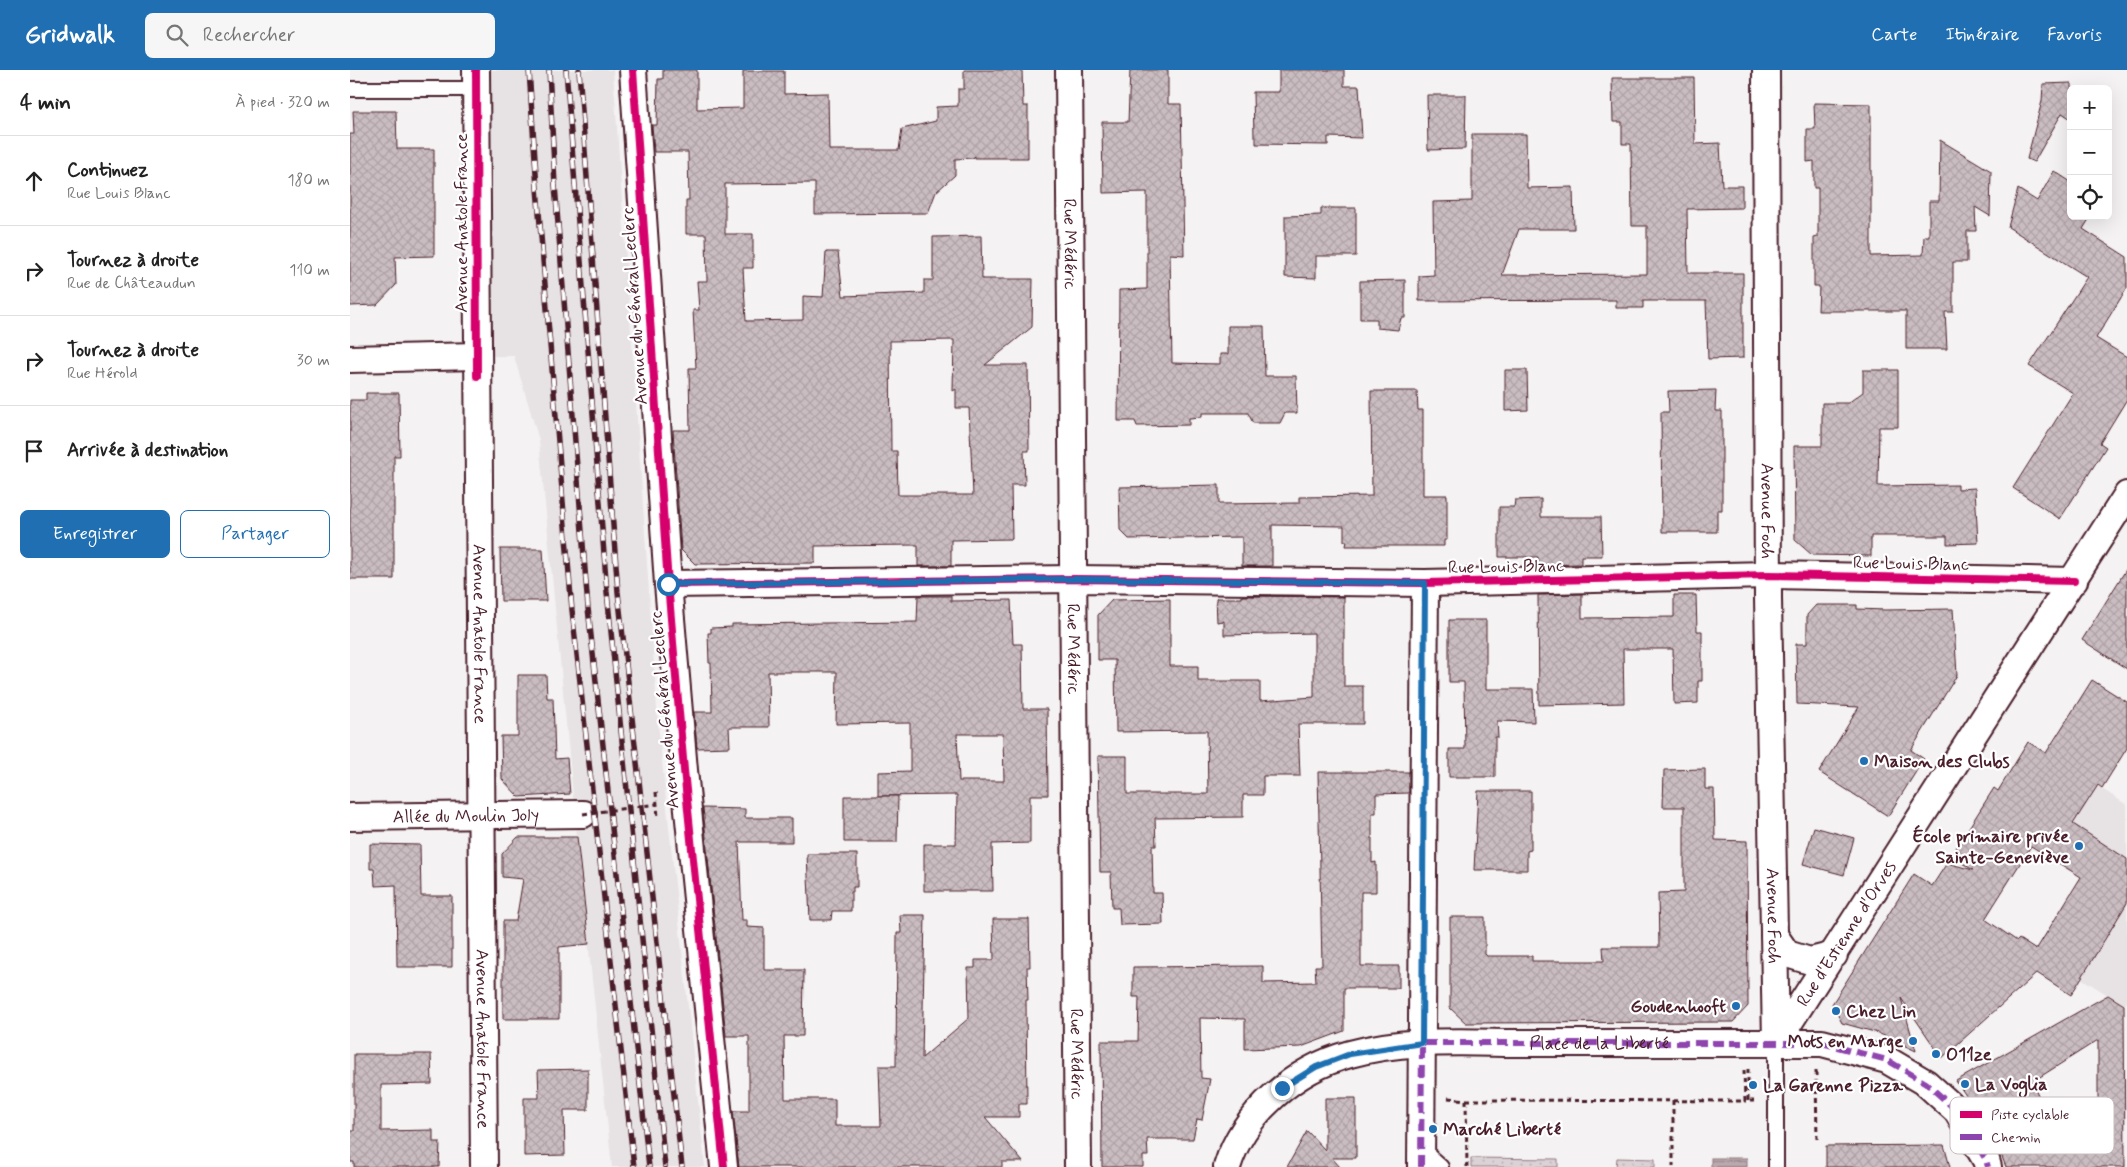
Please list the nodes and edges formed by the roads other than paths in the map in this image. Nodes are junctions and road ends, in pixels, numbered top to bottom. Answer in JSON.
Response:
{"nodes":[{"id":1,"x":633,"y":70,"type":"edge"},
{"id":2,"x":1068,"y":70,"type":"edge"},
{"id":3,"x":1766,"y":70,"type":"edge"},
{"id":4,"x":476,"y":80,"type":"edge"},
{"id":5,"x":350,"y":89,"type":"edge"},
{"id":6,"x":477,"y":356,"type":"junction"},
{"id":7,"x":350,"y":358,"type":"edge"},
{"id":8,"x":2127,"y":495,"type":"edge"},
{"id":9,"x":1768,"y":575,"type":"junction"},
{"id":10,"x":1074,"y":579,"type":"junction"},
{"id":11,"x":2074,"y":581,"type":"junction"},
{"id":12,"x":1425,"y":583,"type":"junction"},
{"id":13,"x":668,"y":584,"type":"junction"},
{"id":14,"x":583,"y":814,"type":"road end"},
{"id":15,"x":483,"y":816,"type":"junction"},
{"id":16,"x":350,"y":817,"type":"edge"},
{"id":17,"x":1774,"y":935,"type":"junction"},
{"id":18,"x":1834,"y":955,"type":"junction"},
{"id":19,"x":1422,"y":1043,"type":"junction"},
{"id":20,"x":1776,"y":1043,"type":"junction"},
{"id":21,"x":1950,"y":1104,"type":"edge"},
{"id":22,"x":1981,"y":1154,"type":"edge"},
{"id":23,"x":1421,"y":1158,"type":"edge"},
{"id":24,"x":484,"y":1167,"type":"edge"},
{"id":25,"x":724,"y":1167,"type":"edge"},
{"id":26,"x":1078,"y":1167,"type":"edge"},
{"id":27,"x":1227,"y":1167,"type":"edge"},
{"id":28,"x":1441,"y":1167,"type":"edge"},
{"id":29,"x":1776,"y":1167,"type":"edge"},
{"id":30,"x":1988,"y":1167,"type":"edge"}],
"edges":[{"from":1,"to":13,"type":"street","name":"Avenue du Général Leclerc"},
{"from":2,"to":10,"type":"street","name":"Rue Médéric"},
{"from":3,"to":9,"type":"street","name":"Avenue Foch"},
{"from":4,"to":5,"type":"lane"},
{"from":4,"to":6,"type":"street","name":"Avenue Anatole France"},
{"from":6,"to":7,"type":"street"},
{"from":6,"to":15,"type":"street","name":"Avenue Anatole France"},
{"from":8,"to":11,"type":"street","name":"Rue d'Estienne d'Orves"},
{"from":9,"to":11,"type":"street","name":"Rue Louis Blanc"},
{"from":9,"to":12,"type":"street","name":"Rue Louis Blanc"},
{"from":9,"to":17,"type":"street","name":"Avenue Foch"},
{"from":10,"to":12,"type":"street","name":"Rue Louis Blanc"},
{"from":10,"to":13,"type":"street","name":"Rue Louis Blanc"},
{"from":10,"to":26,"type":"street","name":"Rue Médéric"},
{"from":11,"to":18,"type":"street","name":"Rue d'Estienne d'Orves"},
{"from":12,"to":19,"type":"street"},
{"from":13,"to":25,"type":"street","name":"Avenue du Général Leclerc"},
{"from":14,"to":15,"type":"street","name":"Allée du Moulin Joly"},
{"from":15,"to":16,"type":"street","name":"Allée du Moulin Joly"},
{"from":15,"to":24,"type":"street","name":"Avenue Anatole France"},
{"from":17,"to":18,"type":"street"},
{"from":17,"to":20,"type":"street","name":"Avenue Foch"},
{"from":18,"to":20,"type":"street","name":"Rue d'Estienne d'Orves"},
{"from":19,"to":20,"type":"street","name":"Place de la Liberté"},
{"from":19,"to":23,"type":"street"},
{"from":19,"to":27,"type":"street","name":"Place de la Liberté"},
{"from":20,"to":21,"type":"street","name":"Place de la Liberté"},
{"from":20,"to":29,"type":"lane"},
{"from":22,"to":30,"type":"street","name":"Place de la Liberté"},
{"from":23,"to":28,"type":"lane"}]}
